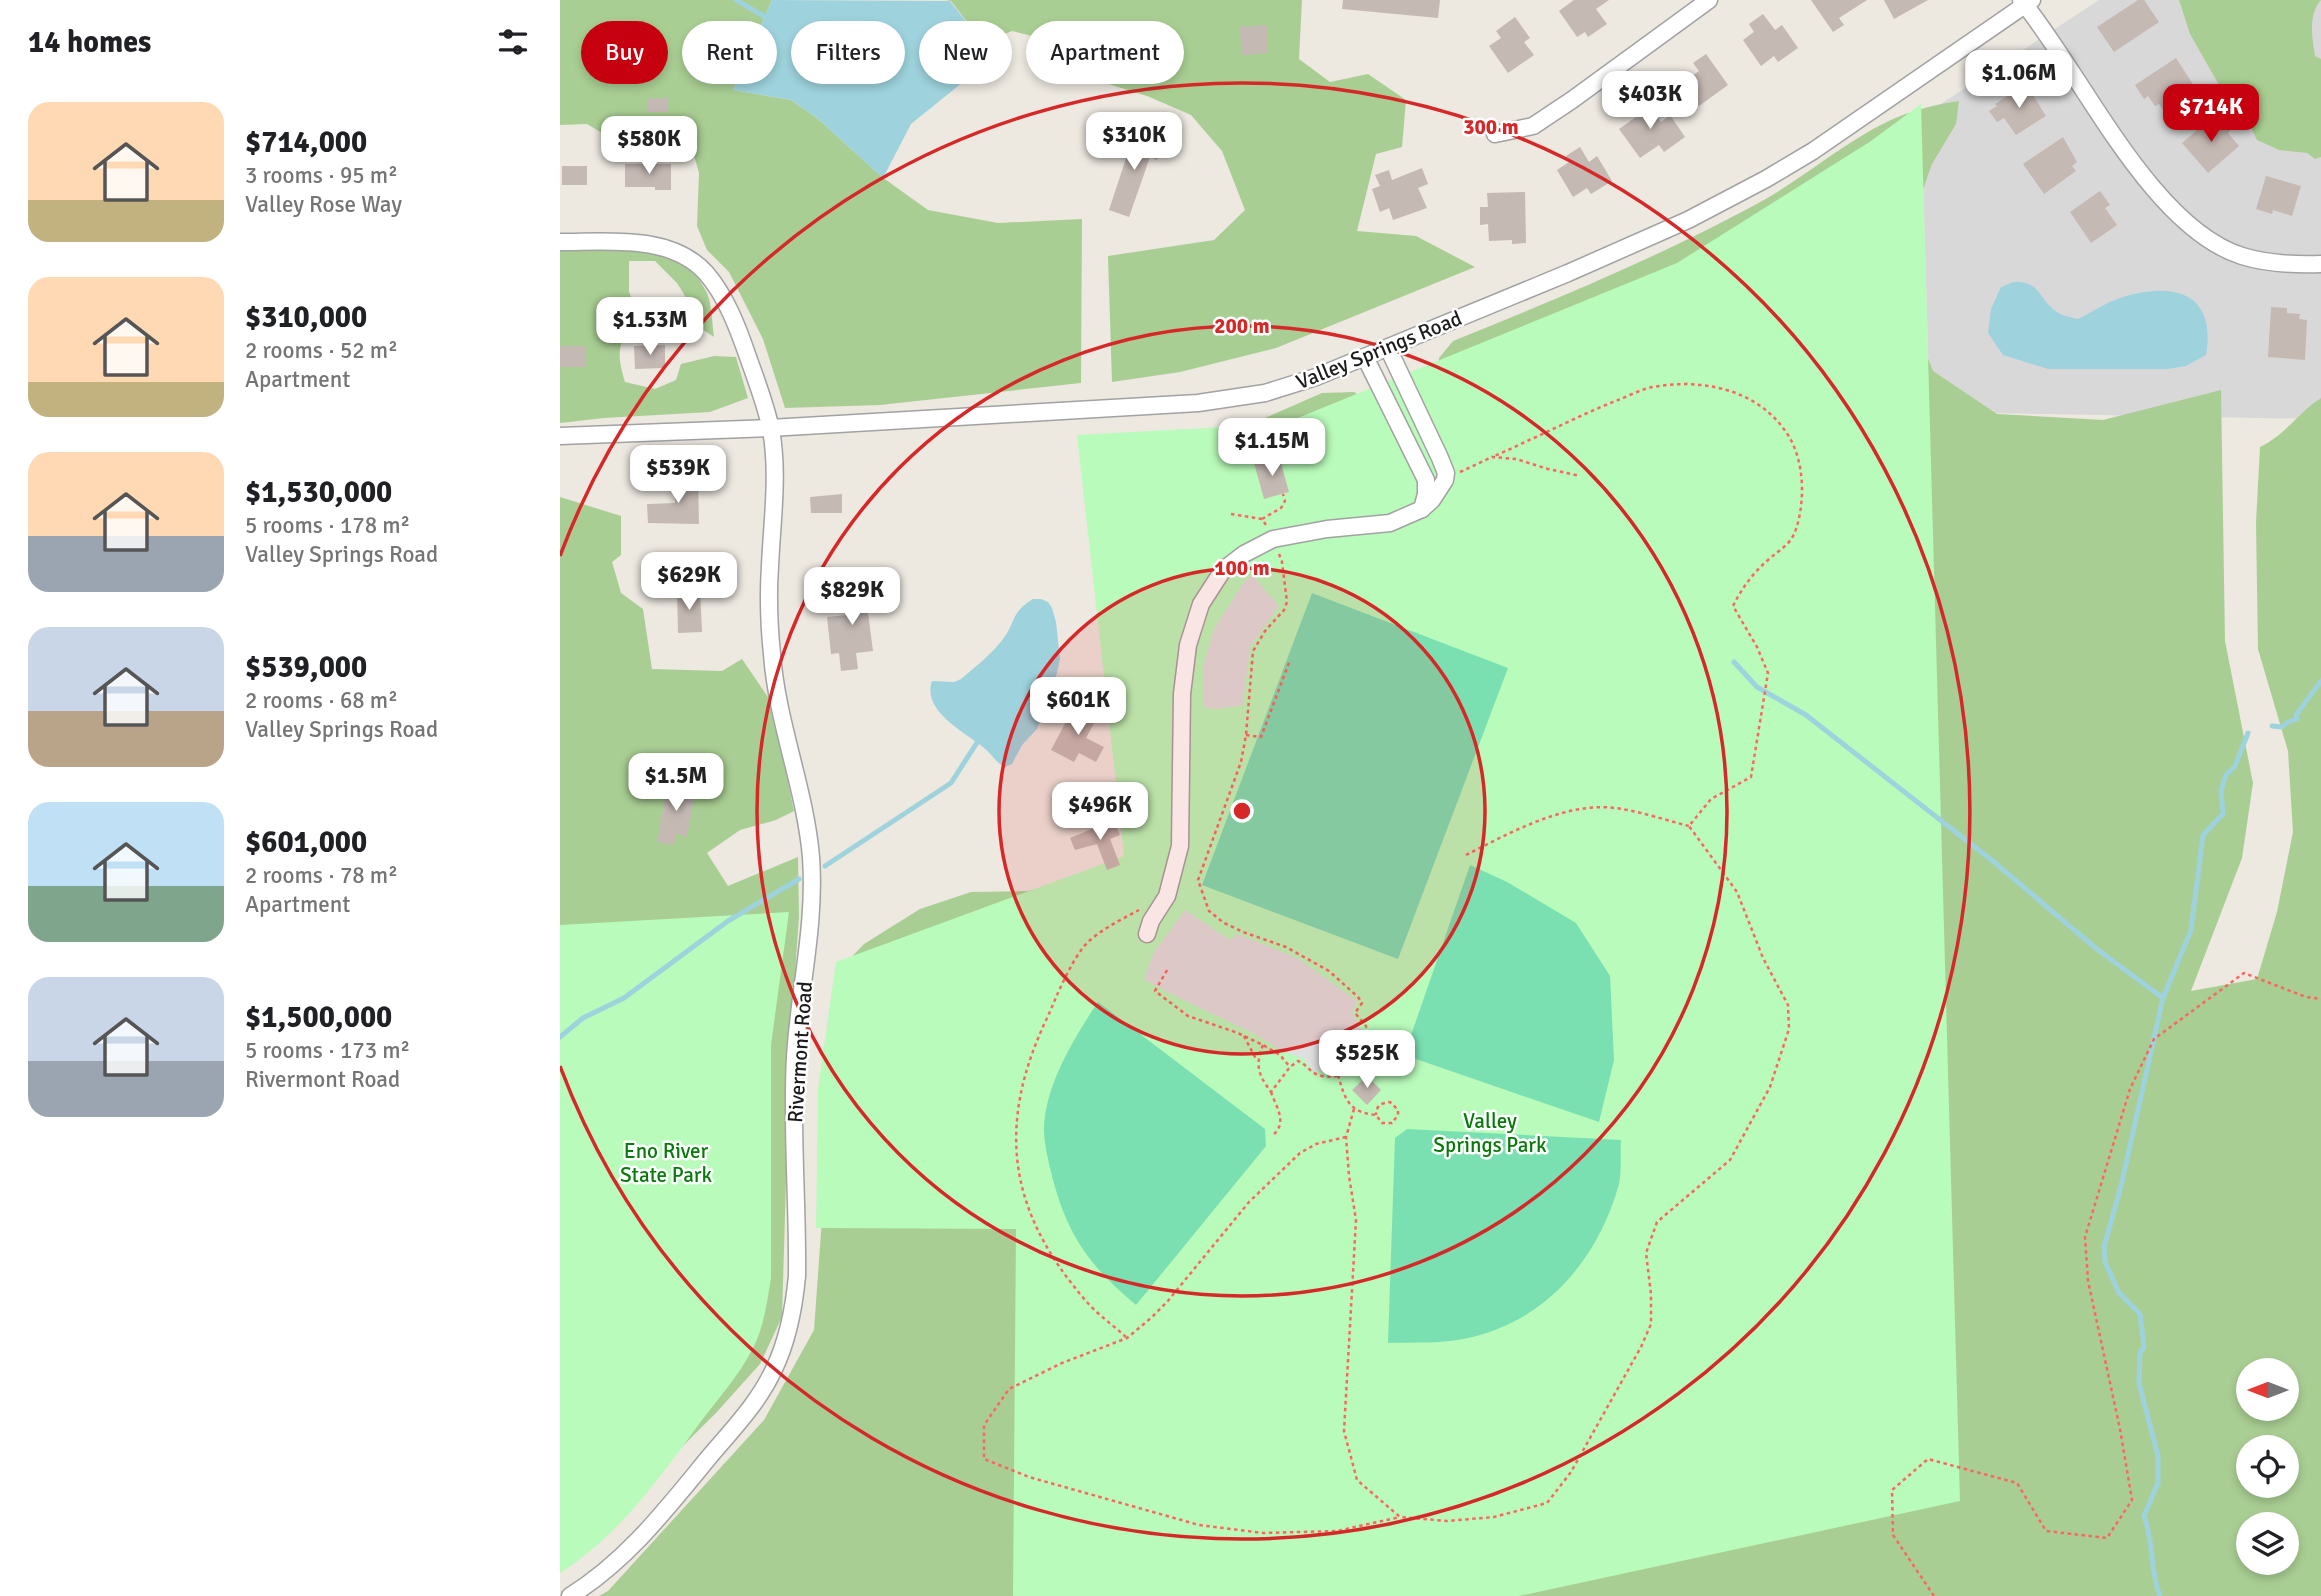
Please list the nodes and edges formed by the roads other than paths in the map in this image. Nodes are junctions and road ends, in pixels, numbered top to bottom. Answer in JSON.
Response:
{"nodes":[{"id":1,"x":1709,"y":0,"type":"edge"},
{"id":2,"x":2026,"y":2,"type":"edge"},
{"id":3,"x":1495,"y":134,"type":"dead end"},
{"id":4,"x":560,"y":242,"type":"edge"},
{"id":5,"x":2321,"y":264,"type":"edge"},
{"id":6,"x":1388,"y":348,"type":"junction"},
{"id":7,"x":1365,"y":357,"type":"junction"},
{"id":8,"x":771,"y":428,"type":"junction"},
{"id":9,"x":560,"y":436,"type":"edge"},
{"id":10,"x":1422,"y":509,"type":"junction"},
{"id":11,"x":1147,"y":934,"type":"dead end"},
{"id":12,"x":570,"y":1596,"type":"edge"}],
"edges":[{"from":1,"to":3,"type":"street"},
{"from":2,"to":5,"type":"street"},
{"from":2,"to":6,"type":"street","name":"Valley Springs Road"},
{"from":4,"to":8,"type":"street","name":"Rivermont Road"},
{"from":6,"to":7,"type":"street","name":"Valley Springs Road"},
{"from":6,"to":10,"type":"street"},
{"from":7,"to":8,"type":"street","name":"Valley Springs Road"},
{"from":7,"to":10,"type":"street"},
{"from":8,"to":9,"type":"street","name":"Valley Springs Road"},
{"from":8,"to":12,"type":"street","name":"Rivermont Road"},
{"from":10,"to":11,"type":"street"}]}
